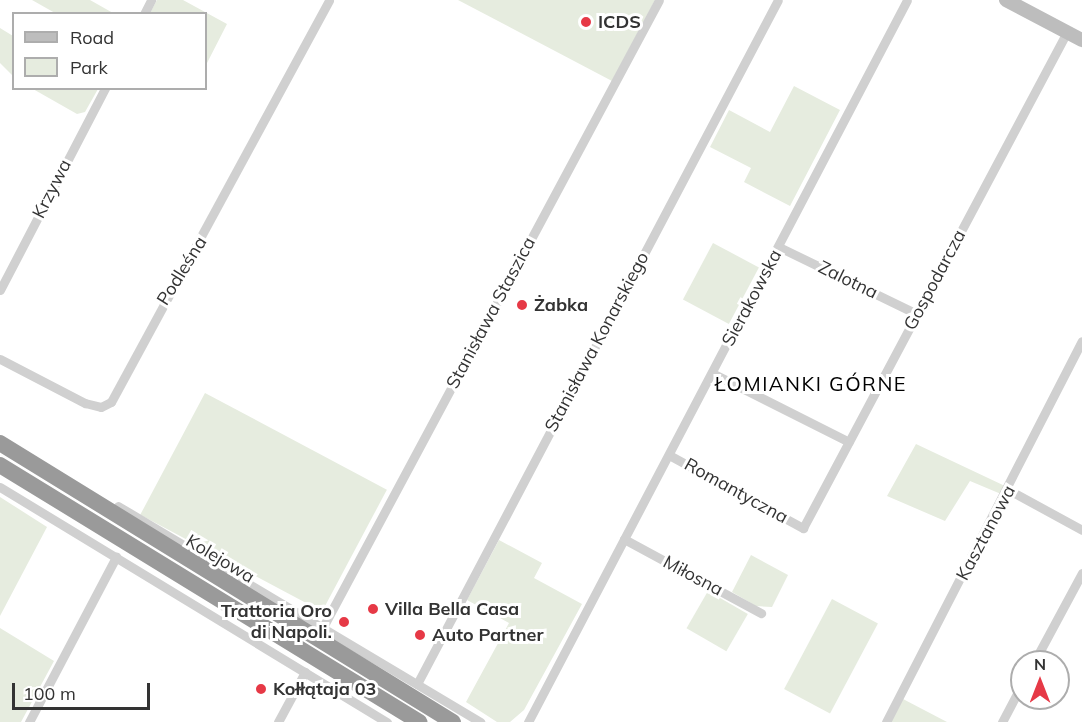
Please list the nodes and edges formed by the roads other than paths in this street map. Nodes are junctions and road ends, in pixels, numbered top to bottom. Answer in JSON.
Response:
{"nodes":[{"id":1,"x":329,"y":0,"type":"edge"},
{"id":2,"x":659,"y":0,"type":"edge"},
{"id":3,"x":778,"y":0,"type":"edge"},
{"id":4,"x":907,"y":0,"type":"edge"},
{"id":5,"x":1006,"y":0,"type":"edge"},
{"id":6,"x":1067,"y":32,"type":"junction"},
{"id":7,"x":1082,"y":40,"type":"edge"},
{"id":8,"x":104,"y":90,"type":"edge"},
{"id":9,"x":779,"y":247,"type":"junction"},
{"id":10,"x":0,"y":290,"type":"edge"},
{"id":11,"x":917,"y":314,"type":"junction"},
{"id":12,"x":1082,"y":341,"type":"edge"},
{"id":13,"x":0,"y":359,"type":"edge"},
{"id":14,"x":712,"y":373,"type":"junction"},
{"id":15,"x":849,"y":442,"type":"junction"},
{"id":16,"x":0,"y":443,"type":"edge"},
{"id":17,"x":669,"y":454,"type":"junction"},
{"id":18,"x":0,"y":465,"type":"edge"},
{"id":19,"x":0,"y":487,"type":"edge"},
{"id":20,"x":1009,"y":490,"type":"junction"},
{"id":21,"x":79,"y":496,"type":"junction"},
{"id":22,"x":118,"y":506,"type":"joint"},
{"id":23,"x":803,"y":528,"type":"joint"},
{"id":24,"x":1082,"y":530,"type":"edge"},
{"id":25,"x":624,"y":539,"type":"junction"},
{"id":26,"x":116,"y":557,"type":"junction"},
{"id":27,"x":1082,"y":573,"type":"edge"},
{"id":28,"x":761,"y":613,"type":"dead end"},
{"id":29,"x":323,"y":627,"type":"junction"},
{"id":30,"x":1040,"y":650,"type":"edge"},
{"id":31,"x":305,"y":672,"type":"junction"},
{"id":32,"x":417,"y":684,"type":"junction"},
{"id":33,"x":1010,"y":707,"type":"edge"},
{"id":34,"x":29,"y":722,"type":"edge"},
{"id":35,"x":278,"y":722,"type":"edge"},
{"id":36,"x":387,"y":722,"type":"edge"},
{"id":37,"x":420,"y":722,"type":"edge"},
{"id":38,"x":453,"y":722,"type":"edge"},
{"id":39,"x":480,"y":722,"type":"edge"},
{"id":40,"x":528,"y":722,"type":"edge"},
{"id":41,"x":886,"y":722,"type":"edge"},
{"id":42,"x":1002,"y":722,"type":"edge"}],
"edges":[{"from":1,"to":13,"type":"street","name":"Podleśna"},
{"from":2,"to":29,"type":"street","name":"Stanisława Staszica"},
{"from":3,"to":32,"type":"street","name":"Stanisława Konarskiego"},
{"from":4,"to":9,"type":"street","name":"Sierakowska"},
{"from":5,"to":6,"type":"street"},
{"from":6,"to":7,"type":"street"},
{"from":6,"to":11,"type":"street","name":"Gospodarcza"},
{"from":8,"to":10,"type":"street","name":"Krzywa"},
{"from":9,"to":11,"type":"street","name":"Zalotna"},
{"from":9,"to":14,"type":"street","name":"Sierakowska"},
{"from":11,"to":15,"type":"street","name":"Gospodarcza"},
{"from":12,"to":20,"type":"street","name":"Kasztanowa"},
{"from":14,"to":15,"type":"street"},
{"from":14,"to":17,"type":"street","name":"Sierakowska"},
{"from":15,"to":23,"type":"street","name":"Gospodarcza"},
{"from":16,"to":21,"type":"highway","name":"Kolejowa"},
{"from":17,"to":23,"type":"street","name":"Romantyczna"},
{"from":17,"to":25,"type":"street","name":"Sierakowska"},
{"from":18,"to":37,"type":"highway","name":"Kolejowa"},
{"from":19,"to":26,"type":"street"},
{"from":20,"to":24,"type":"street"},
{"from":20,"to":41,"type":"street","name":"Kasztanowa"},
{"from":21,"to":22,"type":"highway"},
{"from":21,"to":38,"type":"highway","name":"Kolejowa"},
{"from":22,"to":29,"type":"street","name":"Kolejowa"},
{"from":25,"to":28,"type":"street","name":"Miłosna"},
{"from":25,"to":40,"type":"street","name":"Sierakowska"},
{"from":26,"to":31,"type":"street"},
{"from":26,"to":34,"type":"street"},
{"from":27,"to":30,"type":"street"},
{"from":29,"to":32,"type":"street","name":"Kolejowa"},
{"from":31,"to":35,"type":"street"},
{"from":31,"to":36,"type":"street"},
{"from":32,"to":39,"type":"street","name":"Kolejowa"},
{"from":33,"to":42,"type":"street"}]}
